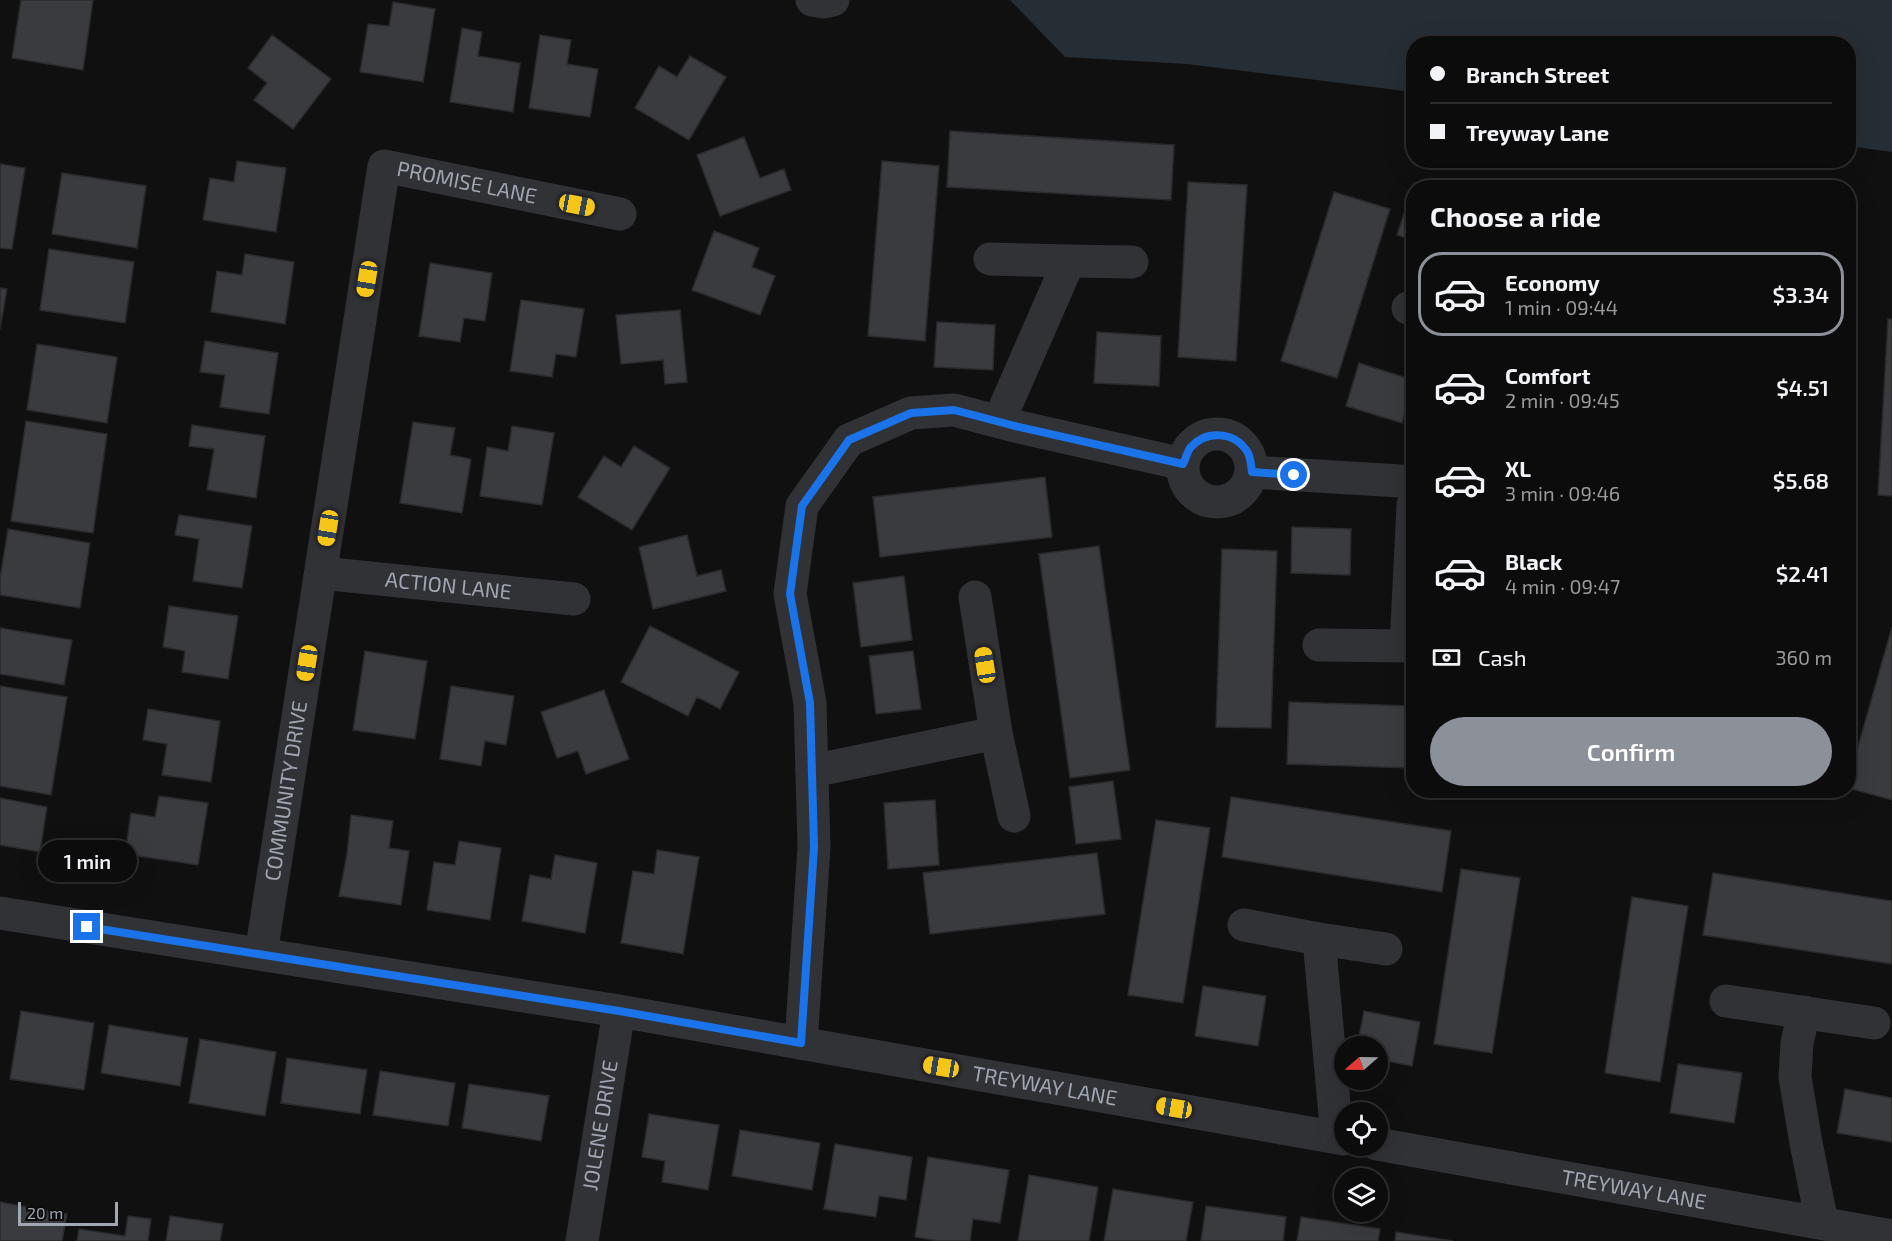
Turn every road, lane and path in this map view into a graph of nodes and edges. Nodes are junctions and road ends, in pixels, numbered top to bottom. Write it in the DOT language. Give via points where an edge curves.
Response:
graph roads {
  1 [pos="812,0"];
  2 [pos="833,0"];
  3 [pos="384,166"];
  4 [pos="620,214"];
  5 [pos="990,259"];
  6 [pos="1069,261"];
  7 [pos="1132,262"];
  8 [pos="999,421"];
  9 [pos="1183,464"];
  10 [pos="1252,472"];
  11 [pos="1406,482"];
  12 [pos="321,573"];
  13 [pos="975,597"];
  14 [pos="574,599"];
  15 [pos="1319,645"];
  16 [pos="1406,646"];
  17 [pos="996,733"];
  18 [pos="812,771"];
  19 [pos="1014,816"];
  20 [pos="0,913"];
  21 [pos="1244,925"];
  22 [pos="1319,939"];
  23 [pos="1386,949"];
  24 [pos="261,954"];
  25 [pos="1726,1001"];
  26 [pos="619,1011"];
  27 [pos="1804,1012"];
  28 [pos="1874,1023"];
  29 [pos="801,1043"];
  30 [pos="1336,1102"];
  31 [pos="1334,1137"];
  32 [pos="1388,1146"];
  33 [pos="1822,1223"];
  34 [pos="1892,1236"];
  35 [pos="582,1241"];
  1 -- 2 [label="street"];
  3 -- 4 [label="street, PROMISE LANE"];
  3 -- 12 [label="street, COMMUNITY DRIVE"];
  5 -- 6 [label="street"];
  6 -- 7 [label="street"];
  6 -- 8 [label="street"];
  8 -- 9 [label="street"];
  8 -- 18 [label="street" via="954,410 911,413 849,440 802,506 790,594 810,703"];
  9 -- 10 [label="street" via="1190,448 1204,436 1221,434 1238,441 1249,455"];
  9 -- 10 [label="street" via="1186,482 1197,496 1213,503 1231,500 1245,489"];
  10 -- 11 [label="street"];
  12 -- 14 [label="street, ACTION LANE"];
  12 -- 24 [label="street, COMMUNITY DRIVE"];
  13 -- 17 [label="street"];
  15 -- 16 [label="street"];
  17 -- 18 [label="street"];
  17 -- 19 [label="street"];
  18 -- 29 [label="street" via="814,847"];
  20 -- 24 [label="street, TREYWAY LANE"];
  21 -- 22 [label="street"];
  22 -- 23 [label="street"];
  22 -- 30 [label="street"];
  24 -- 26 [label="street, TREYWAY LANE"];
  25 -- 27 [label="street"];
  26 -- 29 [label="street, TREYWAY LANE"];
  26 -- 35 [label="street, JOLENE DRIVE"];
  27 -- 28 [label="street"];
  27 -- 33 [label="street" via="1795,1077"];
  29 -- 31 [label="street, TREYWAY LANE"];
  32 -- 33 [label="street, TREYWAY LANE"];
  33 -- 34 [label="street, TREYWAY LANE"];
}
